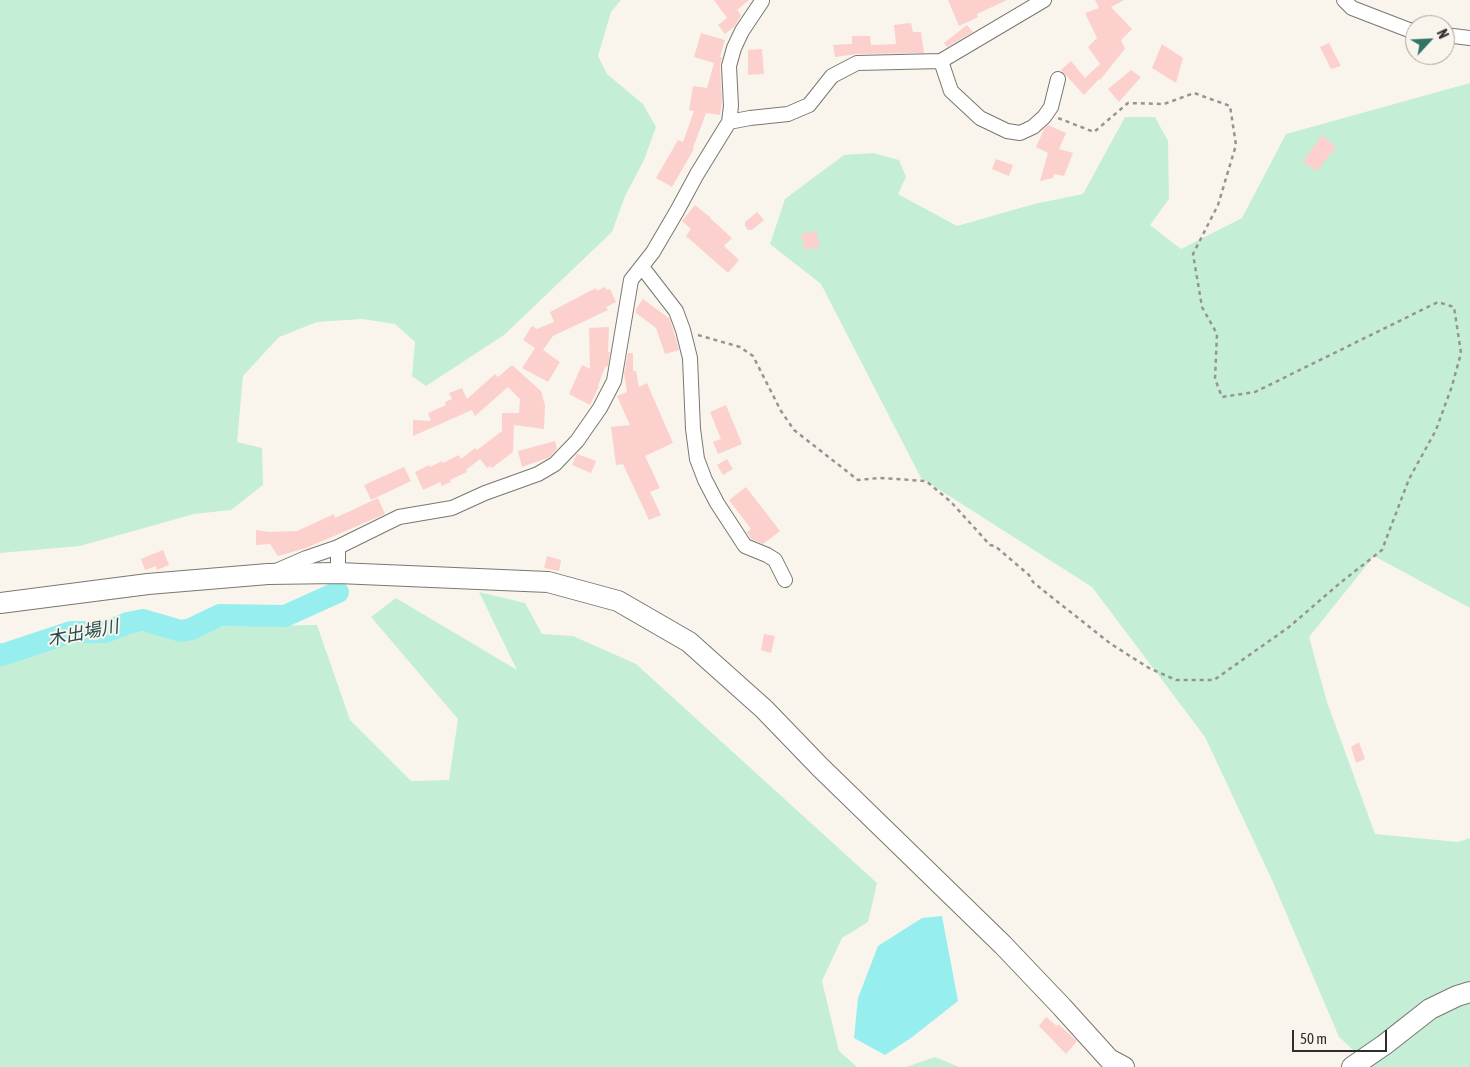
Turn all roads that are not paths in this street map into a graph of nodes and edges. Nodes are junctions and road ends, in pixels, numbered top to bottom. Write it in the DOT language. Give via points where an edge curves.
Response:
graph roads {
  1 [pos="1044,0"];
  2 [pos="1344,0"];
  3 [pos="762,1"];
  4 [pos="1405,28"];
  5 [pos="1455,36"];
  6 [pos="1470,38"];
  7 [pos="941,61"];
  8 [pos="1058,79"];
  9 [pos="729,122"];
  10 [pos="642,267"];
  11 [pos="338,547"];
  12 [pos="338,573"];
  13 [pos="268,574"];
  14 [pos="785,580"];
  15 [pos="0,604"];
  16 [pos="1470,992"];
  17 [pos="1124,1067"];
  18 [pos="1352,1067"];
  1 -- 7 [label="street"];
  2 -- 4 [label="street" via="1352,8"];
  3 -- 9 [label="street" via="742,31 729,66"];
  5 -- 6 [label="street"];
  7 -- 8 [label="street" via="951,91 980,118 1020,133 1033,127 1047,113"];
  7 -- 9 [label="street" via="857,63 832,76 809,105 788,114"];
  9 -- 10 [label="street"];
  10 -- 11 [label="street" via="631,280 614,381 577,441 555,464 538,474 452,508 399,517"];
  10 -- 14 [label="street" via="676,311 683,330 690,358 697,459 705,480 745,546 775,560"];
  11 -- 12 [label="street"];
  11 -- 13 [label="street"];
  12 -- 13 [label="street"];
  12 -- 17 [label="street" via="548,582 618,600 689,642 764,710 1002,945 1109,1059"];
  13 -- 15 [label="street" via="148,584"];
  16 -- 18 [label="street" via="1430,1009"];
}
